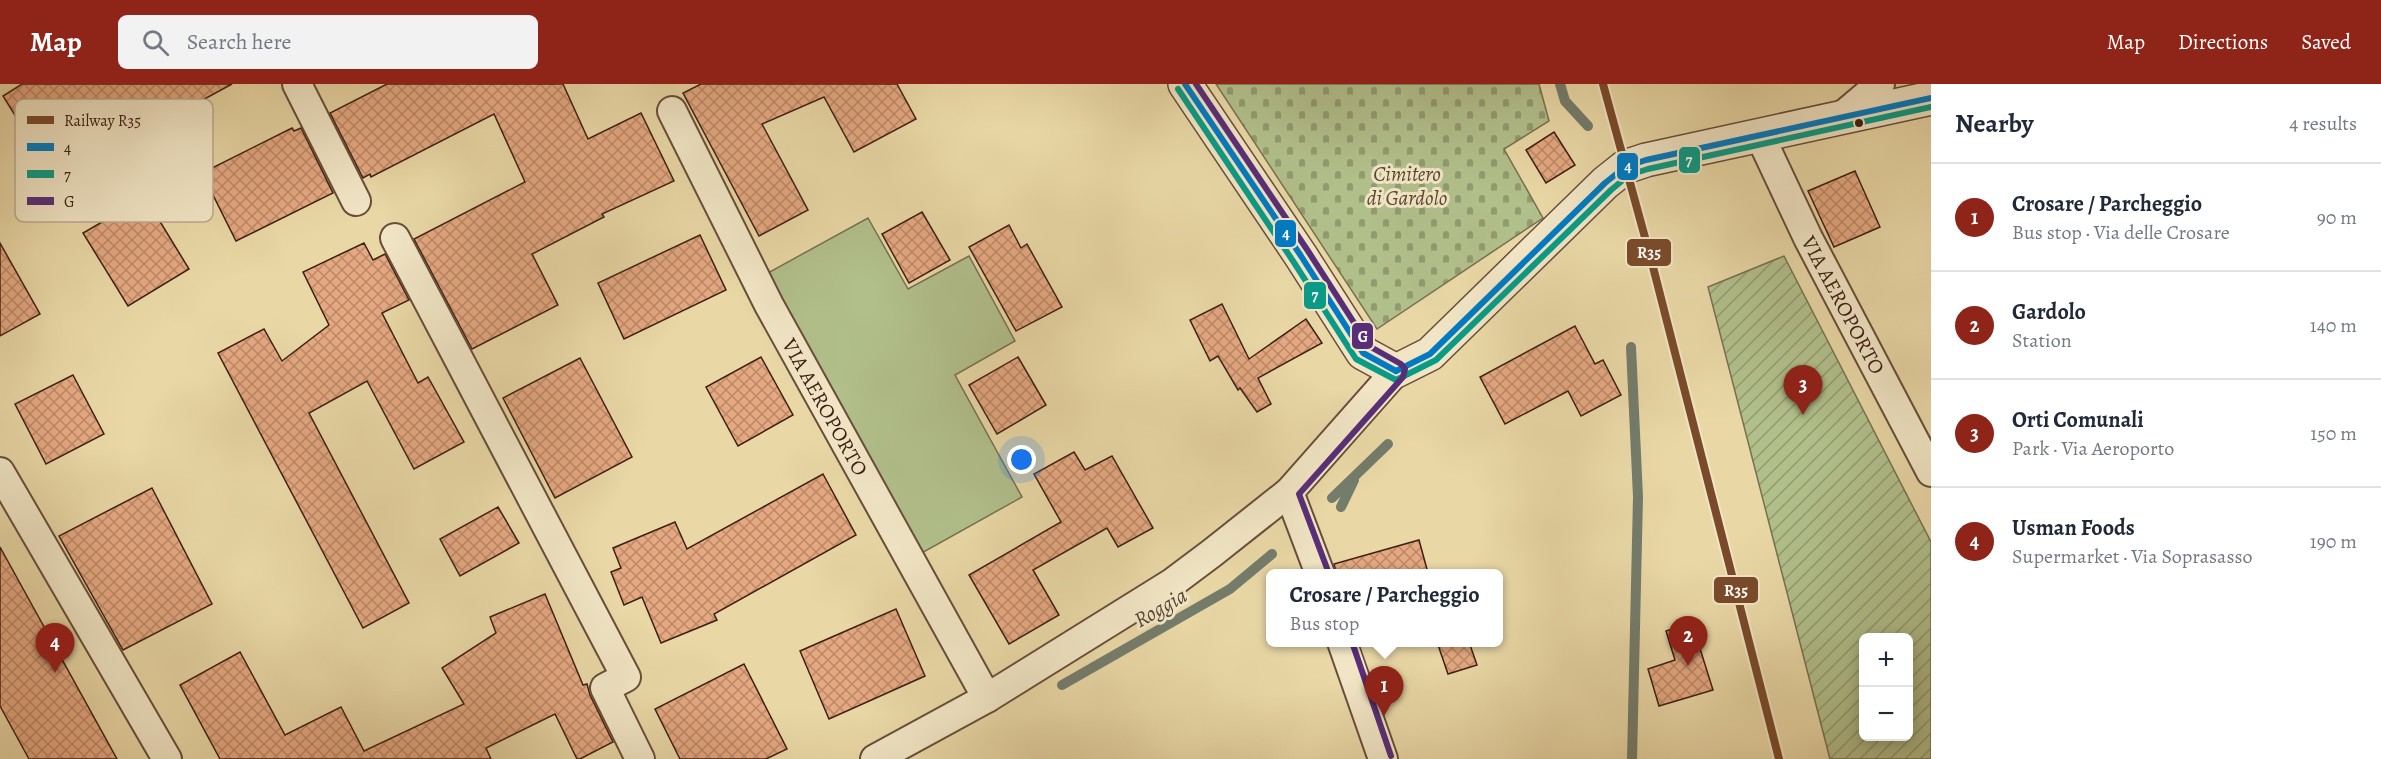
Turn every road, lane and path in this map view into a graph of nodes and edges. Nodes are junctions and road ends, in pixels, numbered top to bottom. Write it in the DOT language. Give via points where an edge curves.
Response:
graph roads {
  1 [pos="297,84"];
  2 [pos="1185,84"];
  3 [pos="1880,84"];
  4 [pos="1931,98"];
  5 [pos="672,111"];
  6 [pos="1841,117"];
  7 [pos="1760,136"];
  8 [pos="356,201"];
  9 [pos="395,238"];
  10 [pos="1396,371"];
  11 [pos="0,472"];
  12 [pos="1931,472"];
  13 [pos="1289,492"];
  14 [pos="1318,569"];
  15 [pos="1344,647"];
  16 [pos="987,698"];
  17 [pos="167,759"];
  18 [pos="640,759"];
  19 [pos="875,759"];
  20 [pos="1383,759"];
  1 -- 8 [label="street"];
  2 -- 10 [label="street" via="1363,353"];
  3 -- 6 [label="street"];
  4 -- 6 [label="street"];
  5 -- 16 [label="street, VIA AEROPORTO" via="769,305"];
  6 -- 7 [label="street"];
  7 -- 10 [label="street" via="1625,167 1430,354"];
  7 -- 12 [label="street, VIA AEROPORTO" via="1808,238"];
  9 -- 18 [label="street" via="626,677 605,688"];
  10 -- 13 [label="street"];
  11 -- 17 [label="street"];
  13 -- 14 [label="street"];
  13 -- 16 [label="street" via="1172,583"];
  15 -- 20 [label="street"];
  16 -- 19 [label="street"];
}
